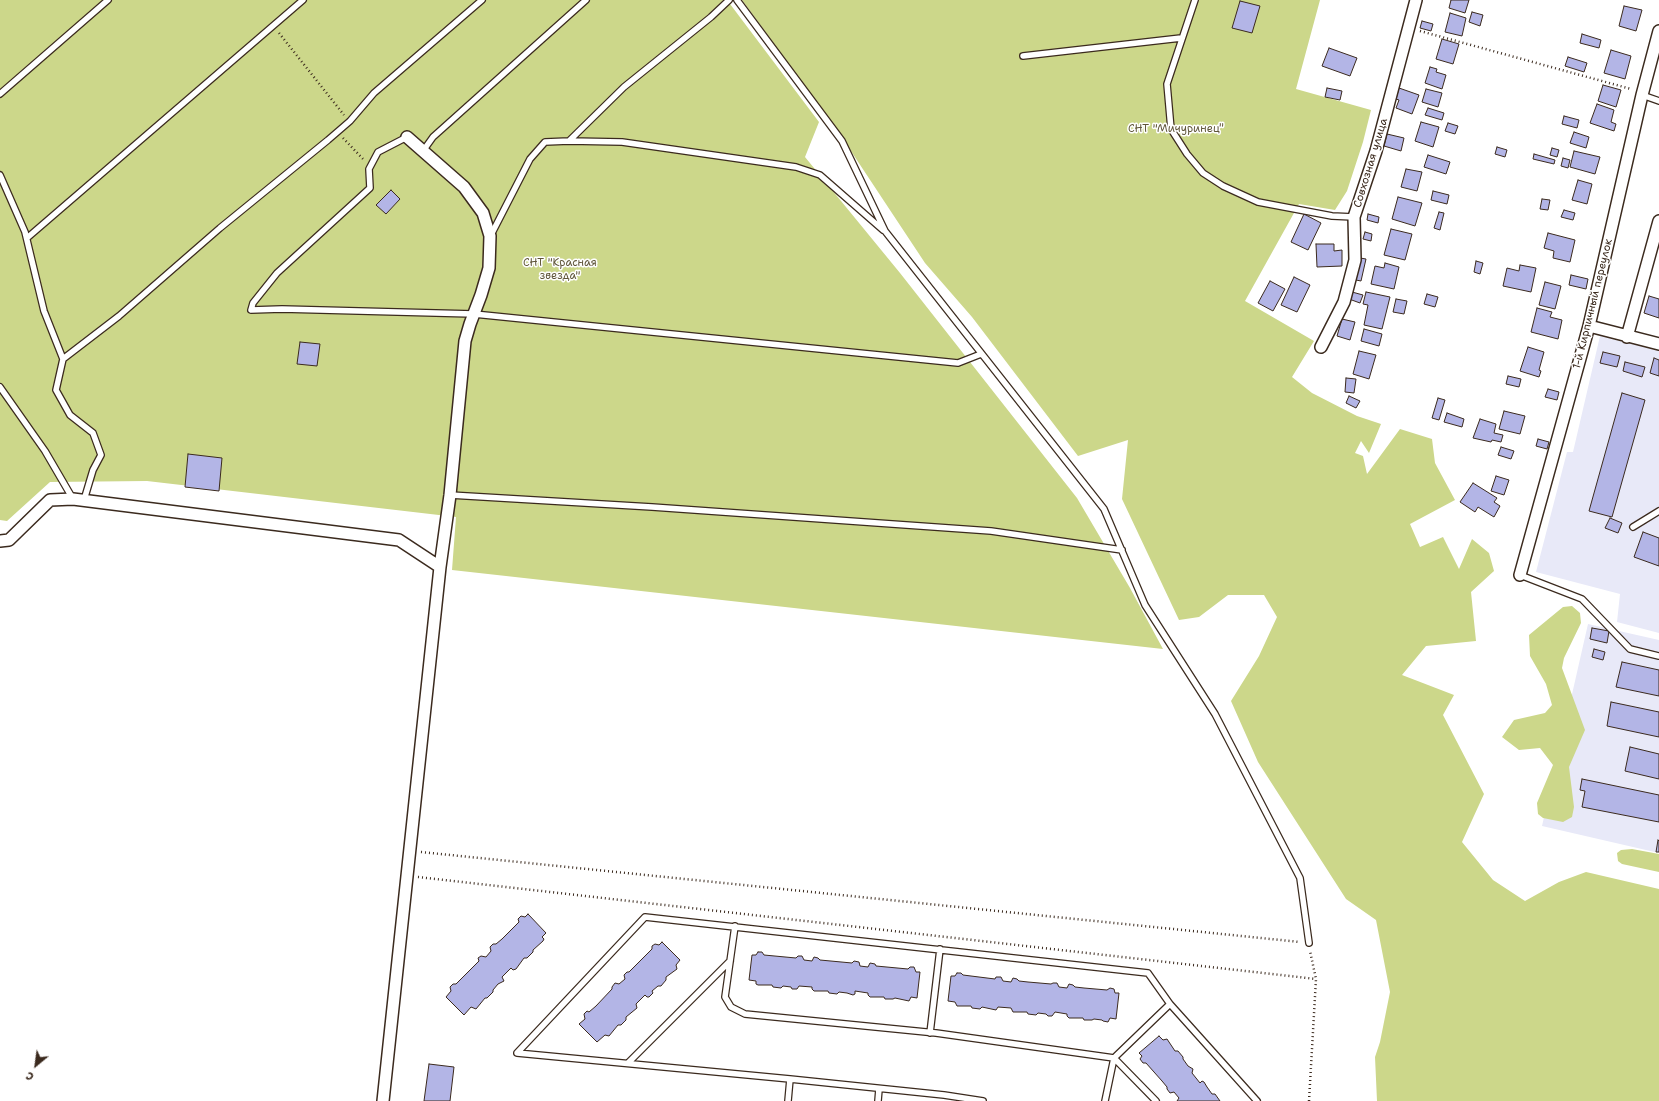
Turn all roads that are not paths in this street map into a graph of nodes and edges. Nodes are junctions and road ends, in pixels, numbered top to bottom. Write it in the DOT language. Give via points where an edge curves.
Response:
graph roads {
  1 [pos="108,0"];
  2 [pos="303,0"];
  3 [pos="482,0"];
  4 [pos="586,0"];
  5 [pos="729,0"];
  6 [pos="737,0"];
  7 [pos="1195,0"];
  8 [pos="1416,0"];
  9 [pos="1659,31"];
  10 [pos="1181,38"];
  11 [pos="1024,56"];
  12 [pos="0,94"];
  13 [pos="1642,95"];
  14 [pos="1659,101"];
  15 [pos="407,137"];
  16 [pos="568,141"];
  17 [pos="423,151"];
  18 [pos="0,174"];
  19 [pos="1354,217"];
  20 [pos="1659,221"];
  21 [pos="885,232"];
  22 [pos="490,236"];
  23 [pos="27,238"];
  24 [pos="474,314"];
  25 [pos="1589,326"];
  26 [pos="1627,337"];
  27 [pos="1659,344"];
  28 [pos="1321,347"];
  29 [pos="981,354"];
  30 [pos="63,359"];
  31 [pos="0,388"];
  32 [pos="450,495"];
  33 [pos="79,499"];
  34 [pos="1659,511"];
  35 [pos="1633,528"];
  36 [pos="0,541"];
  37 [pos="1122,550"];
  38 [pos="440,567"];
  39 [pos="1520,575"];
  40 [pos="1659,656"];
  41 [pos="736,926"];
  42 [pos="1309,943"];
  43 [pos="940,949"];
  44 [pos="730,961"];
  45 [pos="1170,1004"];
  46 [pos="930,1033"];
  47 [pos="1114,1058"];
  48 [pos="628,1063"];
  49 [pos="790,1079"];
  50 [pos="879,1089"];
  51 [pos="944,1098"];
  52 [pos="383,1101"];
  53 [pos="788,1101"];
  54 [pos="878,1101"];
  55 [pos="983,1101"];
  56 [pos="1104,1101"];
  57 [pos="1156,1101"];
  58 [pos="1257,1101"];
  1 -- 12 [label="lane"];
  2 -- 23 [label="lane"];
  3 -- 30 [label="lane" via="374,93 350,121 220,228 119,316"];
  4 -- 17 [label="lane" via="433,137"];
  5 -- 16 [label="lane" via="624,87"];
  6 -- 21 [label="lane" via="842,141"];
  7 -- 10 [label="lane"];
  8 -- 19 [label="street, Совхозная улица" via="1376,151"];
  9 -- 13 [label="street, 1-й Кирпичный переулок"];
  10 -- 11 [label="lane"];
  10 -- 19 [label="lane" via="1167,84 1171,129 1203,173 1223,186 1258,202 1332,216"];
  13 -- 14 [label="lane"];
  13 -- 25 [label="street, 1-й Кирпичный переулок"];
  15 -- 17 [label="street"];
  15 -- 24 [label="lane" via="378,152 369,169 370,188 277,273 253,303 251,310"];
  16 -- 21 [label="lane" via="622,142 796,167 820,175"];
  16 -- 22 [label="lane" via="545,142 530,159"];
  17 -- 22 [label="street" via="464,187 483,213"];
  18 -- 23 [label="lane"];
  19 -- 28 [label="street, Совхозная улица" via="1355,260 1344,302"];
  20 -- 26 [label="street"];
  21 -- 29 [label="lane"];
  22 -- 24 [label="street" via="489,268"];
  23 -- 30 [label="lane" via="44,311"];
  24 -- 29 [label="lane" via="958,363"];
  24 -- 32 [label="street" via="465,341"];
  25 -- 26 [label="street"];
  25 -- 39 [label="street, 1-й Кирпичный переулок"];
  26 -- 27 [label="street"];
  29 -- 37 [label="lane" via="1104,510"];
  30 -- 33 [label="lane" via="56,390 70,415 93,433 101,455"];
  31 -- 33 [label="lane"];
  32 -- 37 [label="lane" via="652,506 991,531"];
  32 -- 38 [label="street"];
  33 -- 36 [label="street" via="50,500 9,540"];
  33 -- 38 [label="street" via="399,540"];
  34 -- 35 [label="lane"];
  37 -- 42 [label="lane" via="1146,605 1216,714 1300,878"];
  38 -- 52 [label="street"];
  39 -- 40 [label="lane" via="1582,599 1630,648"];
  41 -- 43 [label="lane"];
  41 -- 44 [label="lane"];
  41 -- 48 [label="lane" via="645,917 517,1052"];
  43 -- 45 [label="lane" via="1148,973"];
  43 -- 46 [label="lane"];
  44 -- 46 [label="lane" via="725,997 731,1007 745,1014"];
  44 -- 48 [label="lane"];
  45 -- 47 [label="lane"];
  45 -- 58 [label="lane"];
  46 -- 47 [label="lane"];
  47 -- 56 [label="lane"];
  47 -- 57 [label="lane"];
  48 -- 49 [label="lane"];
  49 -- 50 [label="lane"];
  49 -- 53 [label="lane"];
  50 -- 51 [label="lane"];
  50 -- 54 [label="lane"];
  51 -- 55 [label="lane"];
}
